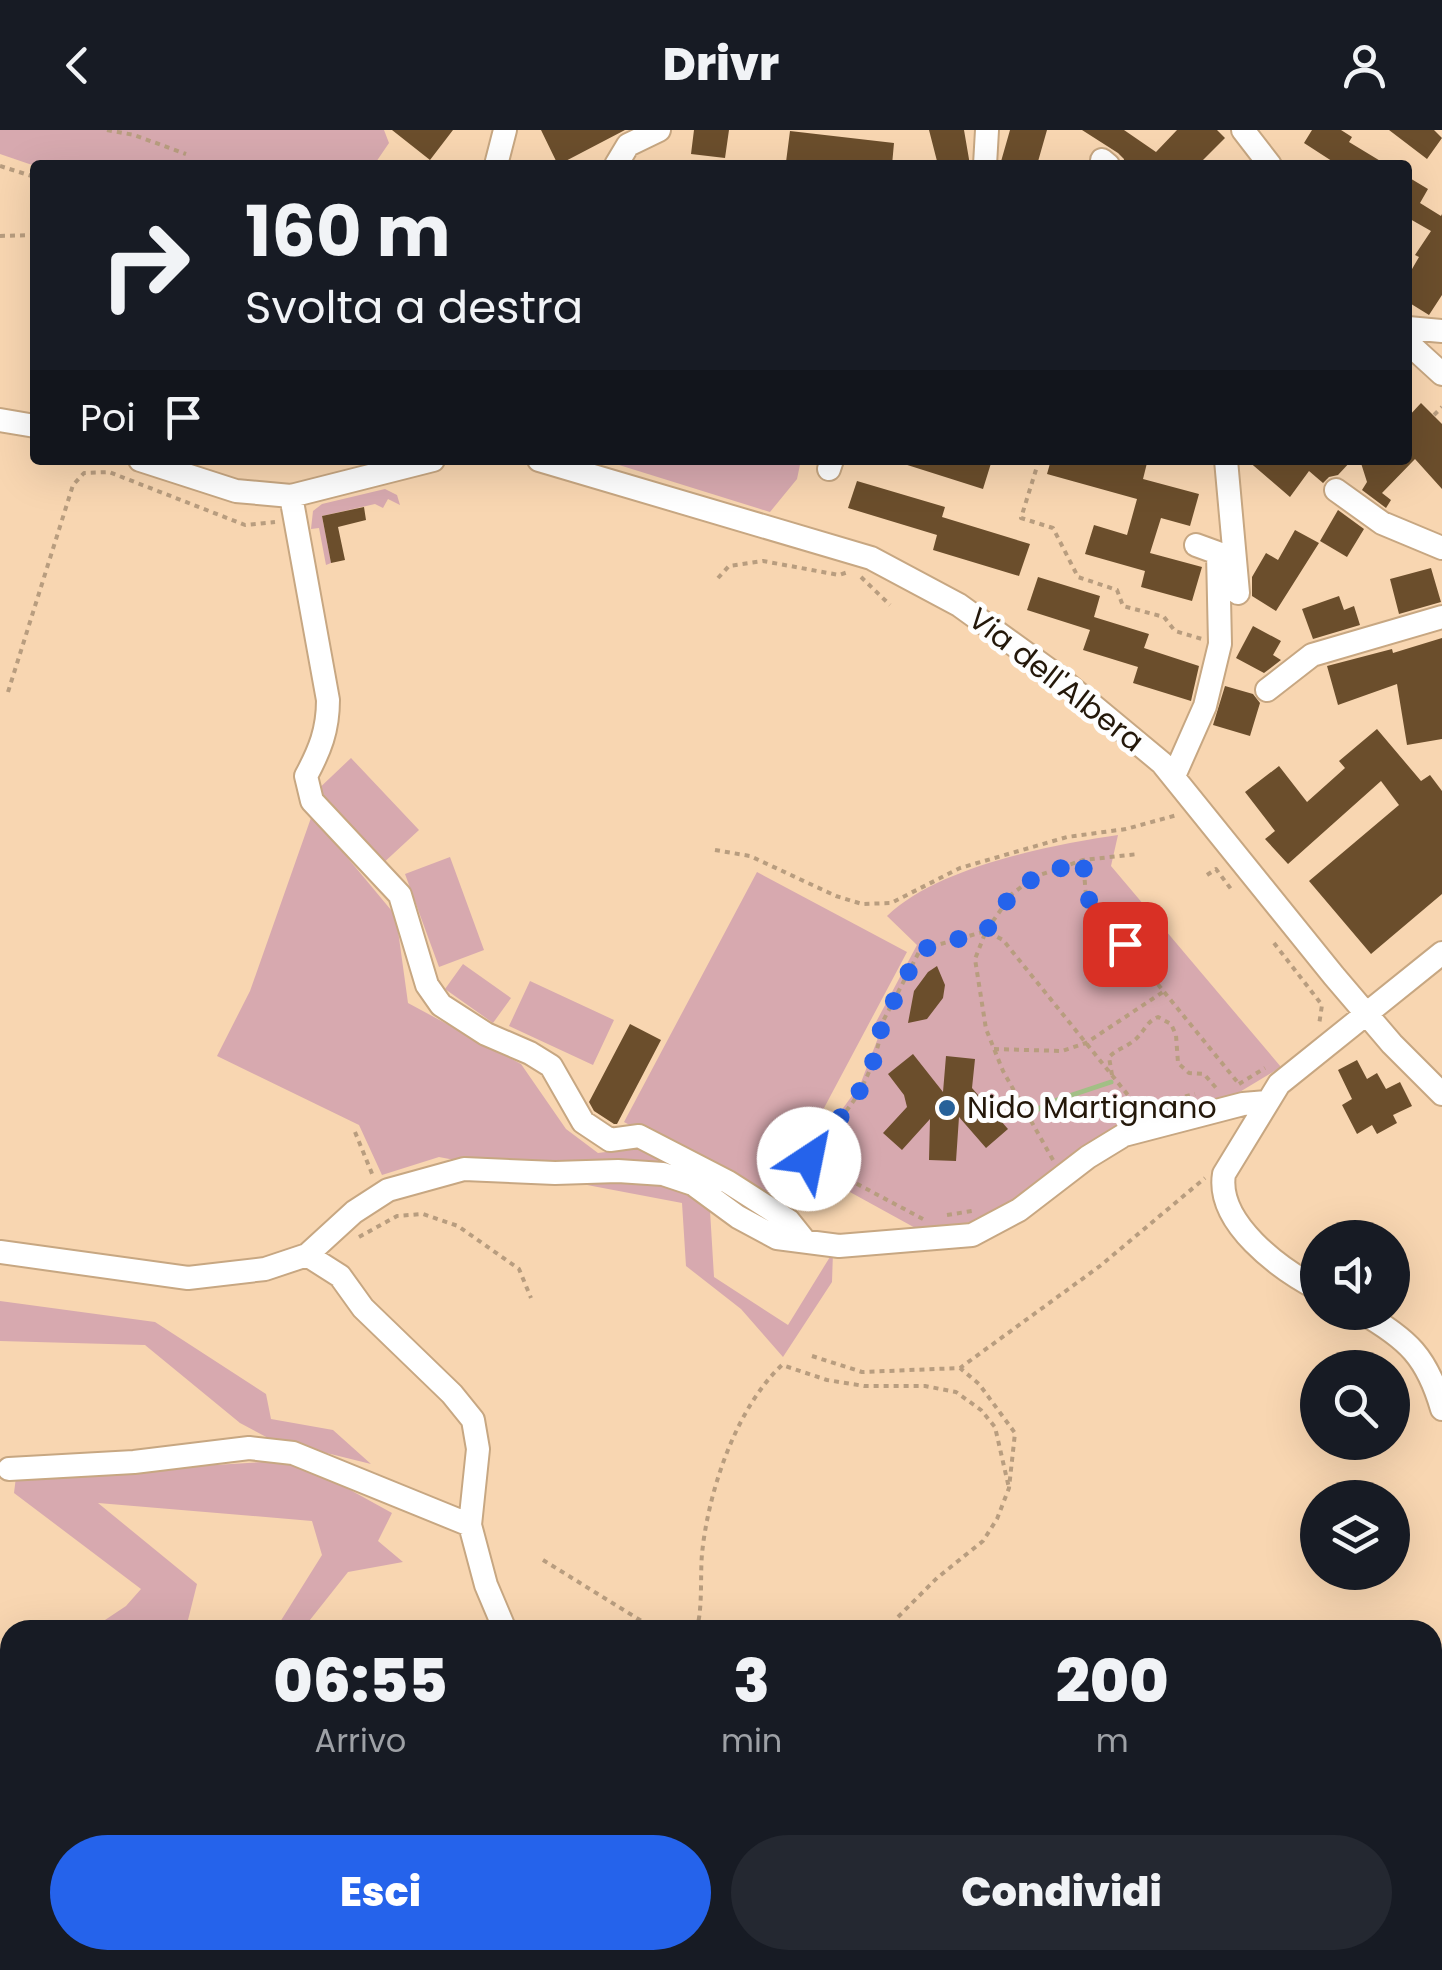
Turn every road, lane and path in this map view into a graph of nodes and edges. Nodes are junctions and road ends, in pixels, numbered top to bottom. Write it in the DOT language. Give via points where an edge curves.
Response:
graph roads {
  1 [pos="107,130"];
  2 [pos="504,130"];
  3 [pos="659,130"];
  4 [pos="987,130"];
  5 [pos="1244,130"];
  6 [pos="186,154"];
  7 [pos="497,160"];
  8 [pos="619,160"];
  9 [pos="985,160"];
  10 [pos="1266,160"];
  11 [pos="0,166"];
  12 [pos="30,175"];
  13 [pos="30,235"];
  14 [pos="0,236"];
  15 [pos="1442,331"];
  16 [pos="1412,333"];
  17 [pos="1412,334"];
  18 [pos="1412,337"];
  19 [pos="1442,340"];
  20 [pos="1442,374"];
  21 [pos="1442,406"];
  22 [pos="1434,415"];
  23 [pos="0,420"];
  24 [pos="30,425"];
  25 [pos="155,465"];
  26 [pos="418,465"];
  27 [pos="556,465"];
  28 [pos="1037,465"];
  29 [pos="1226,465"];
  30 [pos="1336,490"];
  31 [pos="292,505"];
  32 [pos="1196,546"];
  33 [pos="1442,548"];
  34 [pos="862,568"];
  35 [pos="853,571"];
  36 [pos="718,578"];
  37 [pos="1238,594"];
  38 [pos="890,605"];
  39 [pos="1442,618"];
  40 [pos="1220,644"];
  41 [pos="1267,690"];
  42 [pos="8,692"];
  43 [pos="1174,776"];
  44 [pos="1200,807"];
  45 [pos="715,850"];
  46 [pos="1138,854"];
  47 [pos="1083,860"];
  48 [pos="1206,875"];
  49 [pos="1231,890"];
  50 [pos="986,931"];
  51 [pos="1274,944"];
  52 [pos="1442,954"];
  53 [pos="1320,989"];
  54 [pos="1164,992"];
  55 [pos="1314,994"];
  56 [pos="1308,1000"];
  57 [pos="1365,1012"];
  58 [pos="1320,1025"];
  59 [pos="1086,1043"];
  60 [pos="994,1048"];
  61 [pos="1294,1070"];
  62 [pos="1112,1075"];
  63 [pos="1239,1084"];
  64 [pos="1217,1089"];
  65 [pos="1442,1094"];
  66 [pos="1267,1102"];
  67 [pos="1140,1111"];
  68 [pos="1127,1118"];
  69 [pos="355,1132"];
  70 [pos="1054,1160"];
  71 [pos="814,1162"];
  72 [pos="1206,1178"];
  73 [pos="808,1192"];
  74 [pos="382,1194"];
  75 [pos="982,1210"];
  76 [pos="358,1238"];
  77 [pos="805,1241"];
  78 [pos="0,1252"];
  79 [pos="307,1255"];
  80 [pos="1300,1277"];
  81 [pos="531,1298"];
  82 [pos="1392,1330"];
  83 [pos="812,1356"];
  84 [pos="960,1368"];
  85 [pos="1442,1409"];
  86 [pos="10,1469"];
  87 [pos="1009,1488"];
  88 [pos="470,1525"];
  89 [pos="543,1560"];
  90 [pos="898,1617"];
  91 [pos="501,1620"];
  92 [pos="640,1620"];
  93 [pos="697,1620"];
  1 -- 6 [label="path"];
  2 -- 7 [label="street"];
  3 -- 8 [label="street" via="628,145"];
  4 -- 9 [label="street"];
  5 -- 10 [label="street"];
  11 -- 12 [label="path"];
  13 -- 14 [label="path"];
  15 -- 16 [label="street"];
  17 -- 19 [label="street"];
  18 -- 20 [label="street"];
  21 -- 22 [label="path"];
  23 -- 24 [label="street"];
  25 -- 31 [label="street"];
  26 -- 31 [label="street"];
  27 -- 43 [label="street, Via dell'Albera" via="872,558 1040,663"];
  28 -- 40 [label="path" via="1021,518 1053,528 1078,578 1117,590 1123,606 1164,618 1175,631"];
  29 -- 37 [label="street"];
  30 -- 33 [label="street" via="1382,522"];
  31 -- 42 [label="path" via="268,524 245,526 109,472 84,473 73,484"];
  31 -- 77 [label="street" via="328,700 323,744 306,776 312,801 400,896 440,1006 551,1066 583,1122 610,1140 638,1136 683,1158 790,1221"];
  32 -- 40 [label="street" via="1218,554"];
  34 -- 35 [label="path"];
  35 -- 36 [label="path" via="763,560 729,566"];
  35 -- 38 [label="path"];
  39 -- 41 [label="street" via="1312,655"];
  40 -- 43 [label="street" via="1205,706"];
  43 -- 44 [label="street, Via dell'Albera"];
  44 -- 45 [label="path" via="976,864 890,903 862,904 750,856"];
  44 -- 57 [label="street, Via dell'Albera"];
  46 -- 47 [label="path"];
  47 -- 50 [label="path" via="1012,894"];
  47 -- 54 [label="path" via="1086,896"];
  48 -- 49 [label="path" via="1216,870"];
  50 -- 59 [label="path" via="1003,940"];
  50 -- 60 [label="path" via="975,959"];
  50 -- 71 [label="path" via="920,950 881,1026 862,1086 822,1129 810,1152"];
  51 -- 55 [label="path"];
  52 -- 57 [label="street"];
  53 -- 55 [label="path"];
  54 -- 59 [label="path"];
  54 -- 63 [label="path"];
  55 -- 56 [label="path"];
  55 -- 58 [label="path" via="1322,1005"];
  57 -- 61 [label="street"];
  57 -- 65 [label="street, Via dell'Albera"];
  59 -- 60 [label="path" via="1062,1051"];
  59 -- 62 [label="path"];
  60 -- 70 [label="path"];
  61 -- 63 [label="path" via="1285,1060 1274,1062"];
  61 -- 66 [label="street"];
  62 -- 64 [label="path" via="1109,1057 1158,1016 1172,1024 1178,1063 1204,1074"];
  62 -- 67 [label="path"];
  63 -- 64 [label="path"];
  64 -- 67 [label="path"];
  66 -- 77 [label="street" via="1124,1135 972,1235 839,1246"];
  66 -- 80 [label="street" via="1222,1187 1253,1240"];
  67 -- 68 [label="path"];
  69 -- 74 [label="path"];
  71 -- 73 [label="path" via="809,1159 790,1192"];
  71 -- 75 [label="path" via="922,1219"];
  72 -- 84 [label="path"];
  74 -- 77 [label="street" via="464,1169 663,1174 693,1184 778,1238"];
  74 -- 79 [label="street"];
  76 -- 81 [label="path" via="397,1216 423,1214 458,1226 519,1269"];
  78 -- 79 [label="street" via="188,1278 265,1269"];
  79 -- 88 [label="street" via="340,1276 473,1420 478,1449"];
  82 -- 85 [label="street" via="1422,1358"];
  83 -- 84 [label="path" via="862,1372"];
  84 -- 87 [label="path" via="1015,1433"];
  86 -- 88 [label="street" via="249,1448 293,1453"];
  87 -- 90 [label="path" via="983,1541"];
  87 -- 93 [label="path" via="995,1427 956,1392 864,1386 782,1365 764,1382 710,1500"];
  88 -- 91 [label="street"];
  89 -- 92 [label="path"];
}
